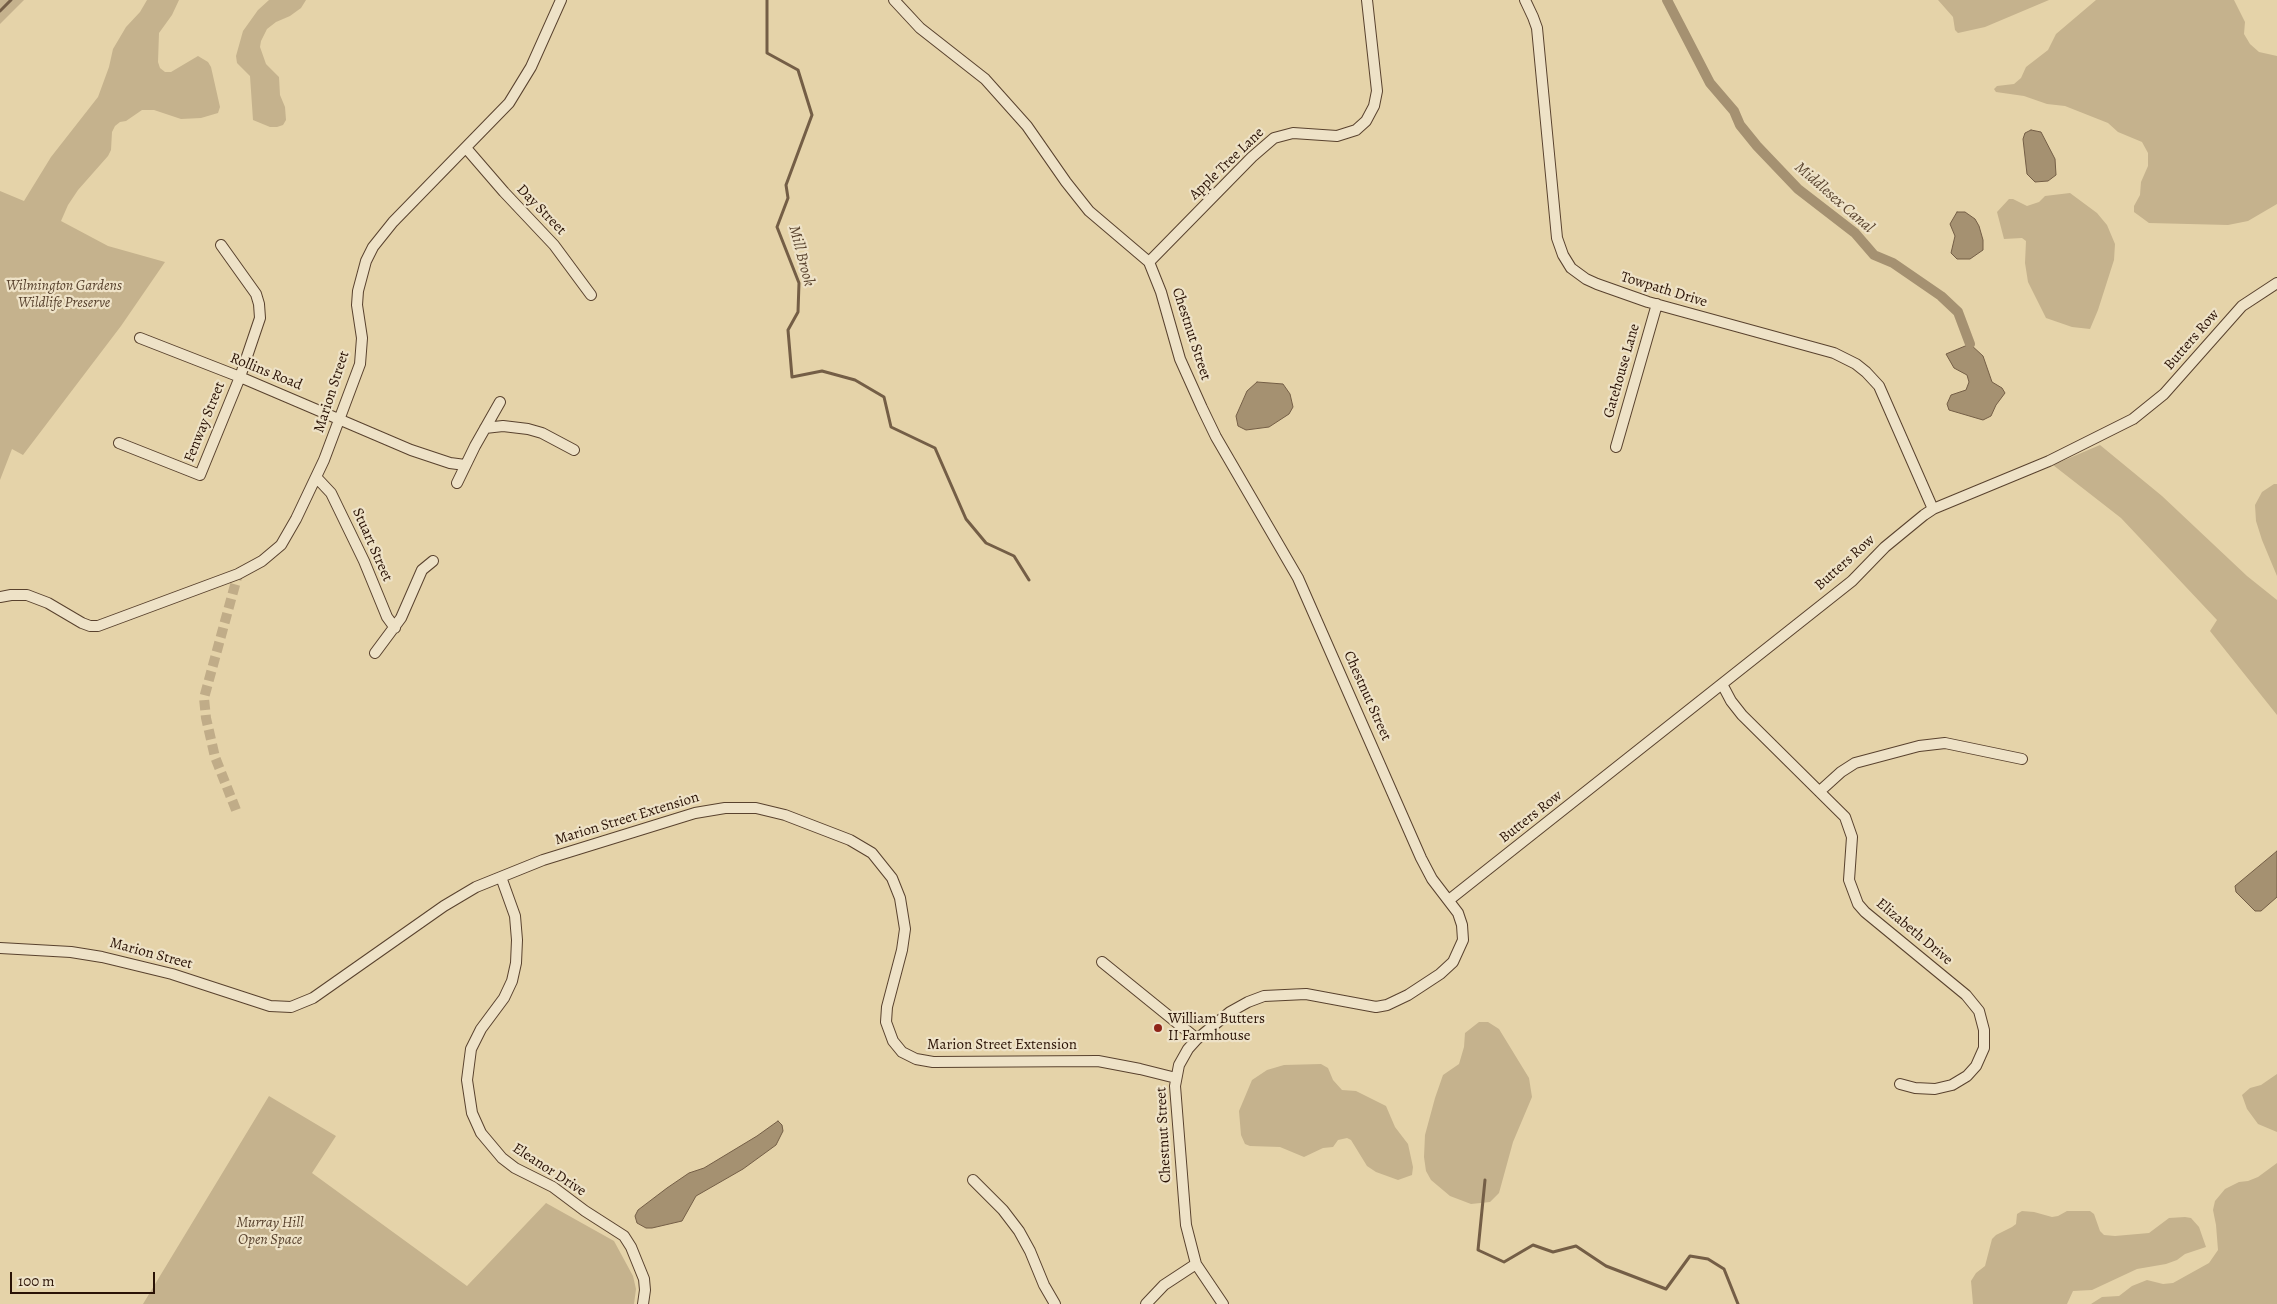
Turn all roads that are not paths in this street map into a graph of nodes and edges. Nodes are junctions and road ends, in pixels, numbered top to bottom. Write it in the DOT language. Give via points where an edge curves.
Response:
graph roads {
  1 [pos="561,0"];
  2 [pos="894,0"];
  3 [pos="1367,0"];
  4 [pos="1525,0"];
  5 [pos="466,148"];
  6 [pos="221,245"];
  7 [pos="1149,262"];
  8 [pos="2277,283"];
  9 [pos="591,296"];
  10 [pos="1657,304"];
  11 [pos="140,338"];
  12 [pos="240,377"];
  13 [pos="500,402"];
  14 [pos="340,419"];
  15 [pos="485,428"];
  16 [pos="119,443"];
  17 [pos="1616,447"];
  18 [pos="574,450"];
  19 [pos="466,465"];
  20 [pos="316,477"];
  21 [pos="457,484"];
  22 [pos="1933,509"];
  23 [pos="433,561"];
  24 [pos="0,598"];
  25 [pos="395,628"];
  26 [pos="375,653"];
  27 [pos="1722,684"];
  28 [pos="2022,759"];
  29 [pos="1820,791"];
  30 [pos="501,877"];
  31 [pos="1449,900"];
  32 [pos="0,948"];
  33 [pos="1102,962"];
  34 [pos="291,1007"];
  35 [pos="1196,1039"];
  36 [pos="1176,1078"];
  37 [pos="1900,1084"];
  38 [pos="973,1180"];
  39 [pos="1196,1264"];
  40 [pos="643,1304"];
  41 [pos="1055,1304"];
  42 [pos="1146,1304"];
  43 [pos="1224,1304"];
  1 -- 5 [label="street, Marion Street" via="531,67 509,103"];
  2 -- 7 [label="street, Chestnut Street" via="920,28 985,79 1027,126 1089,211"];
  3 -- 7 [label="street, Apple Tree Lane" via="1376,91 1374,106 1366,121 1356,130 1337,136 1293,133 1269,141"];
  4 -- 10 [label="street, Towpath Drive" via="1537,28 1555,227 1563,255 1586,280"];
  5 -- 9 [label="street, Day Street" via="554,245"];
  5 -- 14 [label="street, Marion Street" via="392,222 366,261 358,291 360,364"];
  6 -- 12 [label="street, Fenway Street" via="253,289 259,304 259,324"];
  7 -- 31 [label="street, Chestnut Street" via="1180,359 1202,408 1294,570 1421,858"];
  8 -- 22 [label="street, Butters Row" via="2242,306 2175,383 2133,419 2049,460"];
  10 -- 17 [label="street, Gatehouse Lane"];
  10 -- 22 [label="street, Towpath Drive" via="1834,353 1862,368 1879,386"];
  11 -- 12 [label="street, Rollins Road"];
  12 -- 14 [label="street, Rollins Road"];
  12 -- 16 [label="street, Fenway Street" via="200,475"];
  13 -- 15 [label="street"];
  14 -- 19 [label="street, Rollins Road" via="412,450"];
  14 -- 20 [label="street, Marion Street"];
  15 -- 18 [label="street" via="528,429"];
  15 -- 19 [label="street"];
  19 -- 21 [label="street"];
  20 -- 24 [label="street, Marion Street" via="281,545 238,574 94,626 27,595"];
  20 -- 25 [label="street, Stuart Street" via="331,493"];
  22 -- 27 [label="street, Butters Row" via="1899,534 1852,581"];
  23 -- 25 [label="street" via="422,570"];
  25 -- 26 [label="street"];
  27 -- 29 [label="street, Elizabeth Drive" via="1742,716"];
  27 -- 31 [label="street, Butters Row"];
  28 -- 29 [label="street" via="1952,744 1930,744 1855,763"];
  29 -- 37 [label="street, Elizabeth Drive" via="1842,812 1851,829 1848,875 1858,904 1966,995 1975,1004 1983,1023 1983,1053 1967,1076 1952,1085 1935,1089"];
  30 -- 34 [label="street, Marion Street Extension" via="460,896 329,988"];
  30 -- 36 [label="street, Marion Street Extension" via="554,856 710,809 756,808 785,815 862,846 880,861 892,878 900,898 905,929 886,1007 886,1022 892,1041 902,1052 933,1062 1098,1061"];
  30 -- 40 [label="street, Eleanor Drive" via="515,916 516,963 504,998 484,1024 471,1049 466,1080 472,1113 484,1137 502,1158 553,1187 624,1236 644,1279"];
  31 -- 35 [label="street, Chestnut Street" via="1462,926 1463,940 1459,952 1446,969 1408,995 1376,1007 1312,994 1264,996 1230,1012"];
  32 -- 34 [label="street, Marion Street" via="102,957 172,974 270,1006"];
  33 -- 35 [label="street"];
  35 -- 36 [label="street, Chestnut Street" via="1181,1062"];
  36 -- 39 [label="street, Chestnut Street" via="1182,1198"];
  38 -- 41 [label="street" via="1019,1231"];
  39 -- 42 [label="street" via="1164,1285"];
  39 -- 43 [label="street, Chestnut Street"];
}
